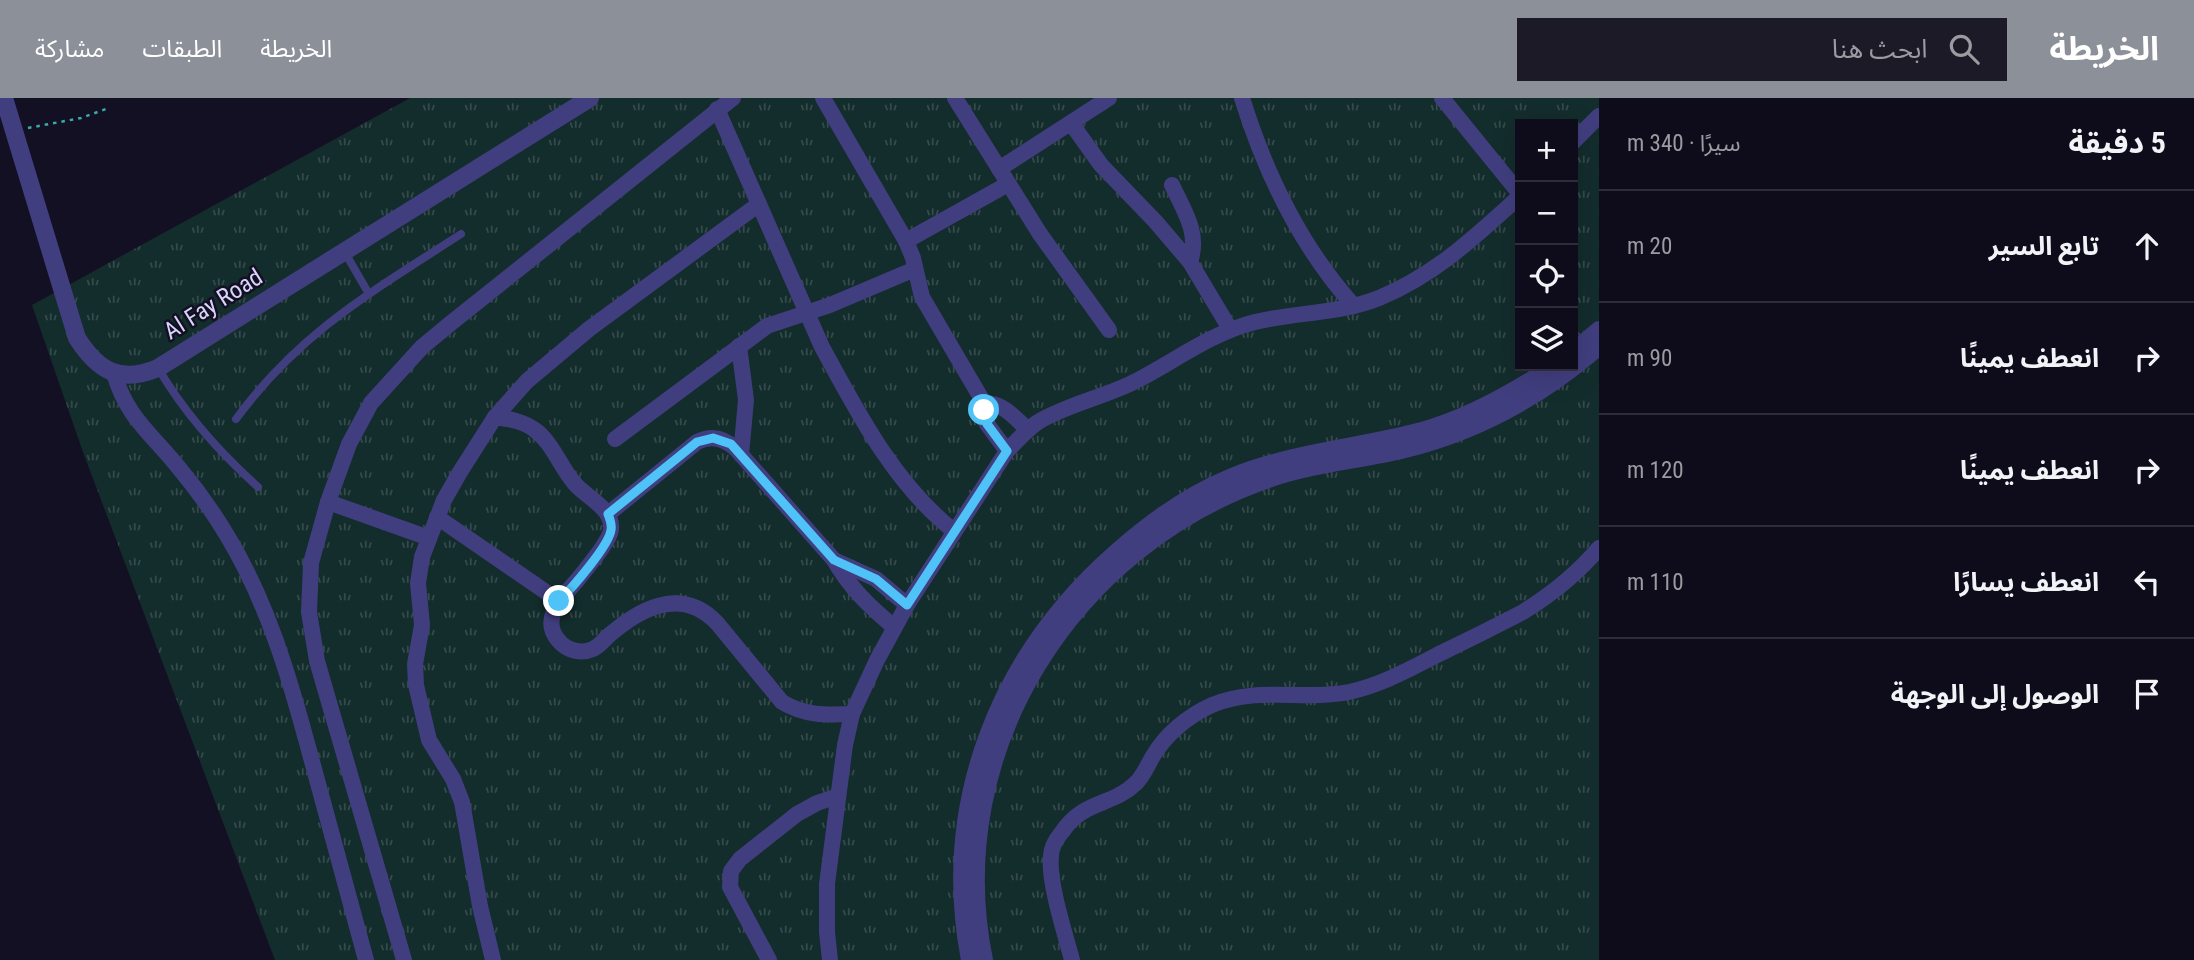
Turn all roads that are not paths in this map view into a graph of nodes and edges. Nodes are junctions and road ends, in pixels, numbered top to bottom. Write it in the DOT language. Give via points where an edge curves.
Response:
graph roads {
  1 [pos="4,98"];
  2 [pos="590,98"];
  3 [pos="733,98"];
  4 [pos="823,98"];
  5 [pos="955,98"];
  6 [pos="1109,98"];
  7 [pos="1242,98"];
  8 [pos="1442,98"];
  9 [pos="717,109"];
  10 [pos="1599,116"];
  11 [pos="1071,123"];
  12 [pos="1578,137"];
  13 [pos="999,169"];
  14 [pos="1008,184"];
  15 [pos="1172,185"];
  16 [pos="1515,189"];
  17 [pos="1515,199"];
  18 [pos="759,204"];
  19 [pos="461,234"];
  20 [pos="906,242"];
  21 [pos="344,251"];
  22 [pos="1190,262"];
  23 [pos="915,269"];
  24 [pos="369,294"];
  25 [pos="1354,306"];
  26 [pos="807,313"];
  27 [pos="1109,330"];
  28 [pos="1230,330"];
  29 [pos="1599,330"];
  30 [pos="739,346"];
  31 [pos="1599,346"];
  32 [pos="1578,348"];
  33 [pos="158,368"];
  34 [pos="1546,371"];
  35 [pos="114,373"];
  36 [pos="985,403"];
  37 [pos="495,417"];
  38 [pos="236,419"];
  39 [pos="1028,430"];
  40 [pos="615,439"];
  41 [pos="1007,451"];
  42 [pos="741,455"];
  43 [pos="258,487"];
  44 [pos="328,502"];
  45 [pos="608,514"];
  46 [pos="437,517"];
  47 [pos="954,531"];
  48 [pos="429,538"];
  49 [pos="1599,548"];
  50 [pos="834,560"];
  51 [pos="559,601"];
  52 [pos="907,605"];
  53 [pos="894,628"];
  54 [pos="852,714"];
  55 [pos="838,796"];
  56 [pos="826,959"];
  57 [pos="366,960"];
  58 [pos="404,960"];
  59 [pos="493,960"];
  60 [pos="769,960"];
  61 [pos="970,960"];
  62 [pos="984,960"];
  63 [pos="1072,960"];
  1 -- 35 [label="street" via="77,338 98,365"];
  2 -- 21 [label="street, Al Fay Road"];
  3 -- 9 [label="street"];
  4 -- 20 [label="street"];
  5 -- 13 [label="street"];
  6 -- 11 [label="street"];
  7 -- 25 [label="street" via="1287,211 1322,267"];
  8 -- 16 [label="street"];
  9 -- 18 [label="street"];
  9 -- 44 [label="street" via="422,347 370,403"];
  10 -- 12 [label="street"];
  11 -- 13 [label="street"];
  11 -- 22 [label="street" via="1101,165"];
  13 -- 14 [label="street"];
  14 -- 20 [label="street"];
  14 -- 27 [label="street"];
  15 -- 22 [label="street" via="1193,232"];
  17 -- 25 [label="street" via="1445,262 1400,289"];
  18 -- 26 [label="street"];
  18 -- 37 [label="street" via="566,347"];
  19 -- 24 [label="lane"];
  20 -- 23 [label="street"];
  21 -- 24 [label="lane"];
  21 -- 33 [label="street, Al Fay Road"];
  22 -- 28 [label="street"];
  23 -- 26 [label="street"];
  23 -- 36 [label="street" via="922,297"];
  24 -- 38 [label="lane" via="301,345"];
  25 -- 28 [label="street"];
  26 -- 30 [label="street" via="767,327"];
  26 -- 47 [label="street" via="842,384 886,455 919,500"];
  28 -- 39 [label="street" via="1132,383 1050,416"];
  29 -- 32 [label="street"];
  30 -- 40 [label="street"];
  30 -- 42 [label="street" via="746,400"];
  31 -- 62 [label="street" via="1525,401 1465,430 1403,450 1298,470 1219,499 1146,543 1104,579 1043,655 996,755 979,842"];
  33 -- 35 [label="street, Al Fay Road" via="142,375"];
  33 -- 43 [label="lane" via="211,443"];
  34 -- 61 [label="street" via="1488,405 1443,424 1298,456 1216,484 1137,534 1077,590 1046,626 1008,687 978,764 967,815 963,868"];
  35 -- 57 [label="street" via="127,408 215,516 270,622"];
  36 -- 39 [label="street" via="1005,408"];
  36 -- 41 [label="street" via="987,424"];
  37 -- 45 [label="street" via="523,423 540,434 576,485"];
  37 -- 46 [label="street"];
  39 -- 41 [label="street"];
  41 -- 47 [label="street"];
  42 -- 45 [label="street" via="725,441 701,440"];
  42 -- 50 [label="street"];
  44 -- 48 [label="street"];
  44 -- 58 [label="street" via="311,563 312,637"];
  45 -- 51 [label="street" via="610,535"];
  46 -- 48 [label="street"];
  46 -- 51 [label="street"];
  47 -- 52 [label="street"];
  48 -- 59 [label="street" via="418,583 422,625 416,685 429,740 462,802"];
  49 -- 63 [label="street" via="1563,585 1533,606 1384,681 1330,694 1243,696 1213,705 1185,721 1163,742 1135,784 1079,813 1054,846 1054,883"];
  50 -- 52 [label="street" via="876,579"];
  50 -- 53 [label="street" via="858,596"];
  51 -- 54 [label="street" via="552,614 552,629 564,646 578,651 595,648 653,607 690,605 712,617 782,702 816,715"];
  52 -- 53 [label="street"];
  53 -- 54 [label="street"];
  54 -- 55 [label="street"];
  55 -- 56 [label="street" via="827,884"];
  55 -- 60 [label="street" via="797,814 731,871 730,887"];
}
